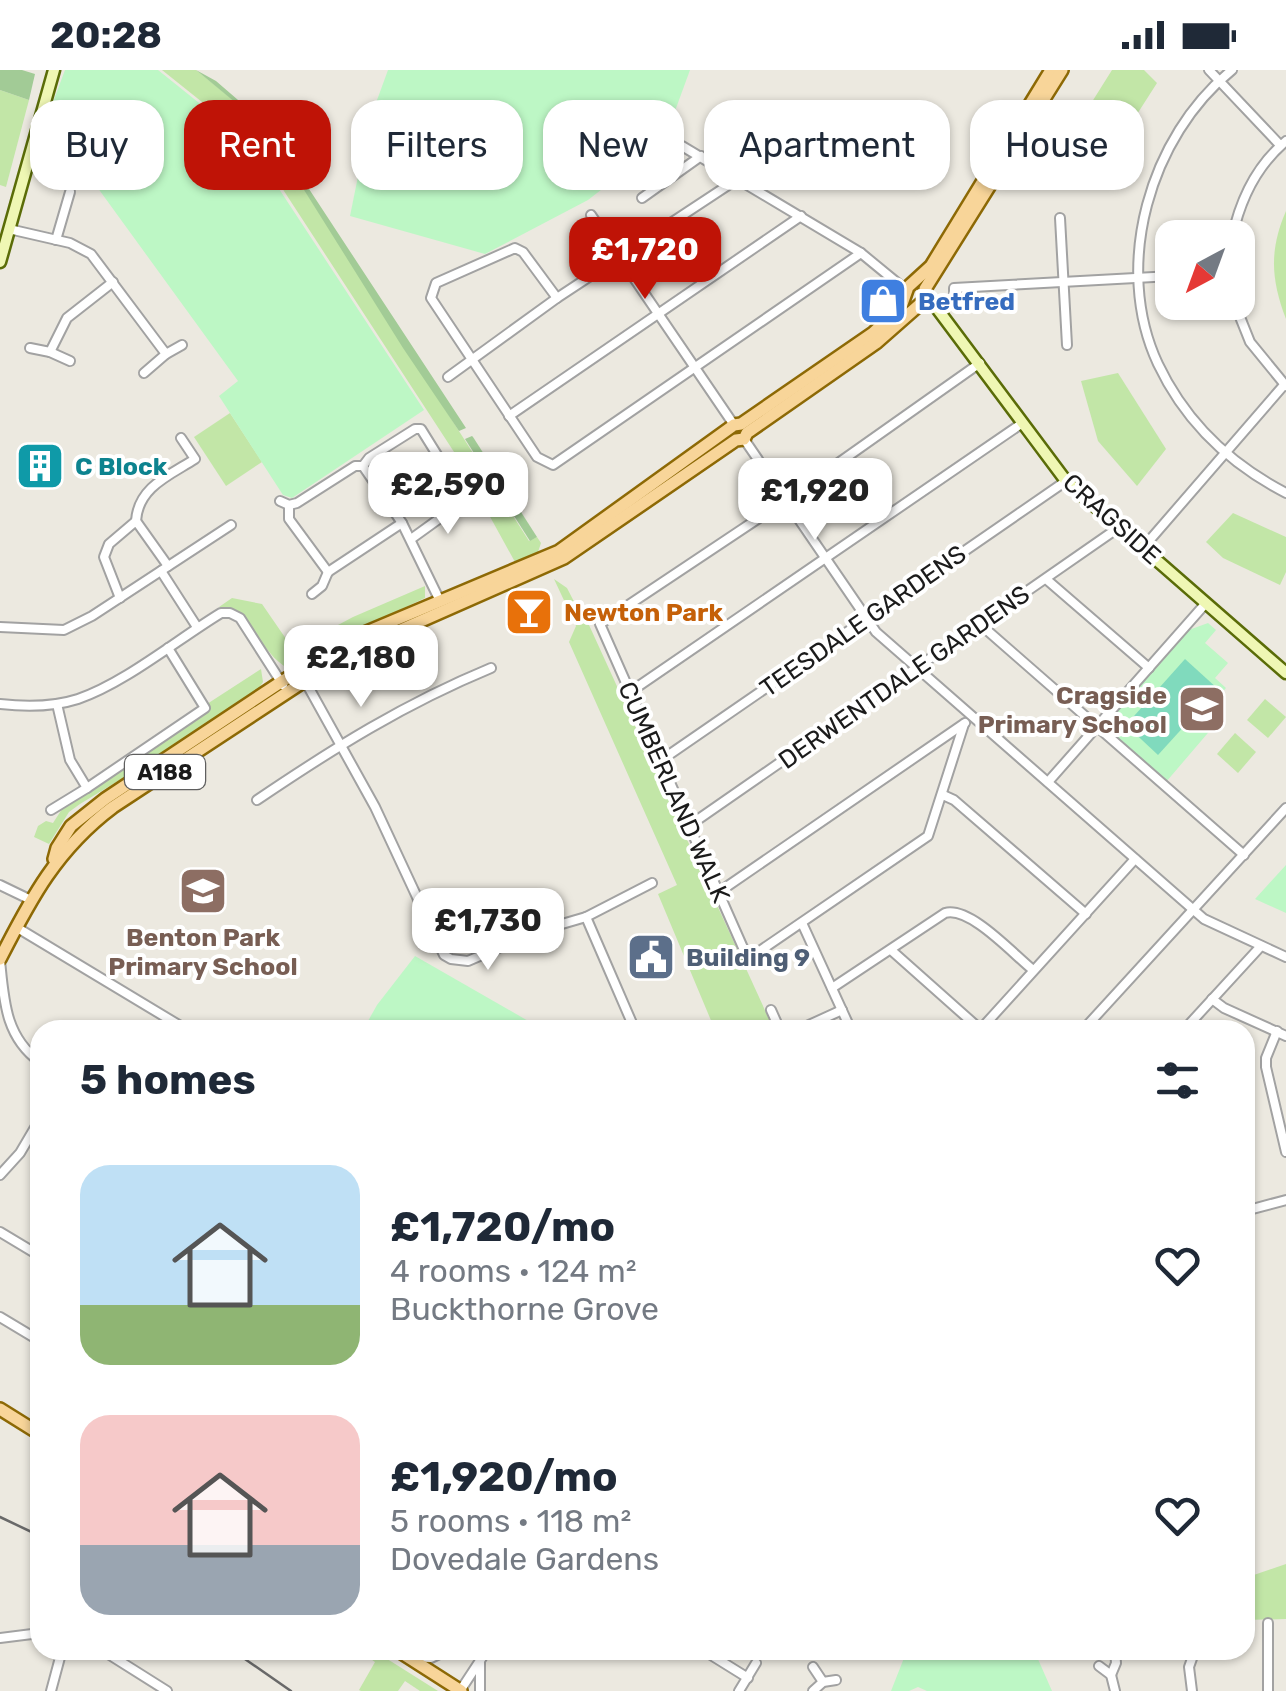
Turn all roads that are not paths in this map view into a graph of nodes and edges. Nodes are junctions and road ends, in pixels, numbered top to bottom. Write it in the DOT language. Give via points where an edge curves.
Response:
graph roads {
  1 [pos="54,70"];
  2 [pos="1050,70"];
  3 [pos="1062,70"];
  4 [pos="1209,70"];
  5 [pos="1232,70"];
  6 [pos="1219,80"];
  7 [pos="1283,143"];
  8 [pos="684,147"];
  9 [pos="701,156"];
  10 [pos="704,158"];
  11 [pos="721,190"];
  12 [pos="759,190"];
  13 [pos="70,192"];
  14 [pos="642,198"];
  15 [pos="590,215"];
  16 [pos="801,216"];
  17 [pos="1060,218"];
  18 [pos="1237,220"];
  19 [pos="10,229"];
  20 [pos="56,240"];
  21 [pos="861,253"];
  22 [pos="620,258"];
  23 [pos="0,262"];
  24 [pos="1155,278"];
  25 [pos="1138,279"];
  26 [pos="113,282"];
  27 [pos="1064,283"];
  28 [pos="916,293"];
  29 [pos="954,294"];
  30 [pos="557,298"];
  31 [pos="660,315"];
  32 [pos="1241,320"];
  33 [pos="182,345"];
  34 [pos="1067,345"];
  35 [pos="30,348"];
  36 [pos="50,352"];
  37 [pos="166,354"];
  38 [pos="70,361"];
  39 [pos="472,361"];
  40 [pos="980,363"];
  41 [pos="696,370"];
  42 [pos="144,372"];
  43 [pos="448,377"];
  44 [pos="1285,385"];
  45 [pos="509,416"];
  46 [pos="1021,424"];
  47 [pos="739,432"];
  48 [pos="181,438"];
  49 [pos="1224,453"];
  50 [pos="363,466"];
  51 [pos="1066,481"];
  52 [pos="1286,492"];
  53 [pos="786,500"];
  54 [pos="136,520"];
  55 [pos="402,523"];
  56 [pos="231,526"];
  57 [pos="1118,528"];
  58 [pos="411,539"];
  59 [pos="1142,548"];
  60 [pos="826,558"];
  61 [pos="165,569"];
  62 [pos="328,572"];
  63 [pos="1046,579"];
  64 [pos="312,594"];
  65 [pos="120,598"];
  66 [pos="1206,603"];
  67 [pos="442,606"];
  68 [pos="867,619"];
  69 [pos="981,625"];
  70 [pos="0,627"];
  71 [pos="197,628"];
  72 [pos="168,648"];
  73 [pos="490,668"];
  74 [pos="918,668"];
  75 [pos="1149,668"];
  76 [pos="1286,673"];
  77 [pos="301,675"];
  78 [pos="284,686"];
  79 [pos="630,692"];
  80 [pos="0,704"];
  81 [pos="57,704"];
  82 [pos="973,717"];
  83 [pos="964,724"];
  84 [pos="1096,728"];
  85 [pos="341,743"];
  86 [pos="660,761"];
  87 [pos="1048,782"];
  88 [pos="87,788"];
  89 [pos="943,795"];
  90 [pos="257,800"];
  91 [pos="1286,808"];
  92 [pos="50,810"];
  93 [pos="690,825"];
  94 [pos="1244,856"];
  95 [pos="1135,860"];
  96 [pos="652,883"];
  97 [pos="0,885"];
  98 [pos="719,892"];
  99 [pos="31,900"];
  100 [pos="1194,911"];
  101 [pos="1086,914"];
  102 [pos="586,917"];
  103 [pos="802,923"];
  104 [pos="16,927"];
  105 [pos="1261,946"];
  106 [pos="890,950"];
  107 [pos="1286,957"];
  108 [pos="0,960"];
  109 [pos="1033,970"];
  110 [pos="832,988"];
  111 [pos="1212,999"];
  112 [pos="770,1010"];
  113 [pos="842,1010"];
  114 [pos="3,1015"];
  115 [pos="170,1020"];
  116 [pos="631,1020"];
  117 [pos="775,1020"];
  118 [pos="820,1020"];
  119 [pos="846,1020"];
  120 [pos="970,1020"];
  121 [pos="990,1020"];
  122 [pos="1093,1020"];
  123 [pos="1193,1020"];
  124 [pos="1250,1020"];
  125 [pos="1255,1022"];
  126 [pos="1281,1034"];
  127 [pos="30,1053"];
  128 [pos="30,1136"];
  129 [pos="1286,1152"];
  130 [pos="0,1175"];
  131 [pos="1286,1200"];
  132 [pos="1255,1208"];
  133 [pos="0,1232"];
  134 [pos="30,1250"];
  135 [pos="0,1316"];
  136 [pos="30,1335"];
  137 [pos="2,1414"];
  138 [pos="30,1429"];
  139 [pos="1268,1623"];
  140 [pos="1282,1633"];
  141 [pos="30,1634"];
  142 [pos="1269,1634"];
  143 [pos="0,1638"];
  144 [pos="59,1660"];
  145 [pos="118,1660"];
  146 [pos="413,1660"];
  147 [pos="444,1660"];
  148 [pos="480,1660"];
  149 [pos="481,1660"];
  150 [pos="719,1660"];
  151 [pos="1116,1660"];
  152 [pos="1193,1660"];
  153 [pos="756,1663"];
  154 [pos="1099,1666"];
  155 [pos="813,1667"];
  156 [pos="436,1674"];
  157 [pos="1110,1675"];
  158 [pos="748,1678"];
  159 [pos="836,1680"];
  160 [pos="823,1682"];
  161 [pos="51,1691"];
  162 [pos="166,1691"];
  163 [pos="460,1691"];
  164 [pos="480,1691"];
  165 [pos="739,1691"];
  166 [pos="813,1691"];
  167 [pos="1115,1691"];
  168 [pos="1192,1691"];
  169 [pos="1268,1691"];
  1 -- 19 [label="street"];
  2 -- 28 [label="main road, A188"];
  3 -- 28 [label="main road, A188"];
  4 -- 6 [label="street"];
  5 -- 6 [label="street"];
  6 -- 7 [label="street"];
  6 -- 25 [label="street" via="1163,156 1148,198"];
  7 -- 18 [label="street" via="1246,192"];
  8 -- 9 [label="street"];
  9 -- 10 [label="street"];
  9 -- 14 [label="street"];
  11 -- 22 [label="street"];
  12 -- 16 [label="street"];
  13 -- 20 [label="street"];
  15 -- 22 [label="street"];
  16 -- 21 [label="street"];
  16 -- 31 [label="street"];
  17 -- 27 [label="street"];
  19 -- 20 [label="street"];
  19 -- 23 [label="street"];
  20 -- 26 [label="street" via="91,254"];
  21 -- 28 [label="street"];
  21 -- 41 [label="street"];
  22 -- 30 [label="street"];
  22 -- 31 [label="street"];
  24 -- 25 [label="street"];
  25 -- 27 [label="street"];
  25 -- 49 [label="street" via="1157,362 1197,425"];
  26 -- 36 [label="street" via="67,318"];
  26 -- 37 [label="street"];
  27 -- 29 [label="street" via="954,288"];
  27 -- 34 [label="street"];
  28 -- 40 [label="street, CRAGSIDE"];
  28 -- 47 [label="main road, A188" via="876,343"];
  30 -- 39 [label="street"];
  30 -- 39 [label="street" via="515,248 436,283 432,298"];
  31 -- 41 [label="street"];
  31 -- 45 [label="street"];
  32 -- 44 [label="street"];
  33 -- 37 [label="street"];
  35 -- 36 [label="street"];
  36 -- 38 [label="street"];
  37 -- 42 [label="street"];
  39 -- 43 [label="street"];
  39 -- 45 [label="street"];
  40 -- 46 [label="street, CRAGSIDE"];
  40 -- 53 [label="street"];
  41 -- 45 [label="street" via="553,465 537,457"];
  41 -- 47 [label="street"];
  44 -- 49 [label="street"];
  46 -- 51 [label="street, CRAGSIDE"];
  46 -- 60 [label="street"];
  47 -- 53 [label="street"];
  47 -- 67 [label="main road, A188" via="564,558"];
  48 -- 54 [label="street" via="194,459 143,495"];
  49 -- 52 [label="street"];
  49 -- 59 [label="street"];
  50 -- 55 [label="street"];
  50 -- 58 [label="street" via="415,429 424,432 462,495"];
  50 -- 62 [label="street" via="297,503 284,503"];
  51 -- 57 [label="street, CRAGSIDE"];
  51 -- 68 [label="street, TEESDALE GARDENS"];
  53 -- 60 [label="street"];
  53 -- 79 [label="street, CUMBERLAND WALK" via="600,624"];
  54 -- 61 [label="street"];
  54 -- 65 [label="street" via="109,544 104,558"];
  55 -- 58 [label="street"];
  55 -- 62 [label="street"];
  56 -- 61 [label="street"];
  57 -- 59 [label="street, CRAGSIDE"];
  57 -- 63 [label="street, DERWENTDALE GARDENS"];
  58 -- 67 [label="street"];
  59 -- 66 [label="street, CRAGSIDE"];
  60 -- 68 [label="street"];
  60 -- 79 [label="street"];
  61 -- 65 [label="street"];
  61 -- 71 [label="street"];
  62 -- 64 [label="street"];
  63 -- 69 [label="street, DERWENTDALE GARDENS"];
  63 -- 75 [label="street"];
  65 -- 70 [label="street" via="64,630"];
  66 -- 75 [label="street"];
  66 -- 76 [label="street, CRAGSIDE"];
  67 -- 77 [label="main road, A188"];
  68 -- 74 [label="street"];
  68 -- 86 [label="street, TEESDALE GARDENS"];
  69 -- 74 [label="street, DERWENTDALE GARDENS"];
  69 -- 84 [label="street"];
  71 -- 72 [label="street"];
  71 -- 78 [label="street" via="220,613 240,618"];
  72 -- 81 [label="street" via="102,688"];
  72 -- 88 [label="street" via="206,708"];
  73 -- 85 [label="street"];
  74 -- 82 [label="street"];
  74 -- 93 [label="street, DERWENTDALE GARDENS"];
  75 -- 84 [label="street"];
  77 -- 78 [label="main road, A188"];
  77 -- 85 [label="street"];
  78 -- 99 [label="main road, A188" via="82,830"];
  79 -- 86 [label="street, CUMBERLAND WALK"];
  80 -- 81 [label="street"];
  81 -- 88 [label="street" via="70,760"];
  82 -- 83 [label="street"];
  82 -- 87 [label="street"];
  83 -- 89 [label="street"];
  83 -- 98 [label="street"];
  84 -- 87 [label="street"];
  84 -- 94 [label="street"];
  85 -- 90 [label="street"];
  85 -- 102 [label="street" via="451,960 468,961"];
  86 -- 93 [label="street, CUMBERLAND WALK"];
  87 -- 95 [label="street"];
  88 -- 92 [label="street"];
  89 -- 101 [label="street"];
  89 -- 103 [label="street" via="925,839"];
  91 -- 94 [label="street"];
  93 -- 98 [label="street, CUMBERLAND WALK"];
  94 -- 100 [label="street"];
  95 -- 100 [label="street"];
  95 -- 101 [label="street"];
  96 -- 102 [label="street"];
  97 -- 99 [label="street"];
  98 -- 103 [label="street, CUMBERLAND WALK" via="748,959"];
  99 -- 104 [label="main road, A188"];
  100 -- 105 [label="street"];
  100 -- 122 [label="street"];
  101 -- 109 [label="street"];
  102 -- 116 [label="street"];
  103 -- 110 [label="street"];
  104 -- 108 [label="main road, A188"];
  104 -- 115 [label="street"];
  105 -- 107 [label="street"];
  105 -- 111 [label="street"];
  106 -- 109 [label="street" via="954,910"];
  106 -- 110 [label="street"];
  106 -- 120 [label="street"];
  108 -- 114 [label="street"];
  109 -- 121 [label="street"];
  110 -- 113 [label="street"];
  111 -- 123 [label="street"];
  111 -- 124 [label="street"];
  112 -- 117 [label="street"];
  113 -- 118 [label="street"];
  113 -- 119 [label="street"];
  114 -- 127 [label="street"];
  125 -- 126 [label="street"];
  126 -- 129 [label="street" via="1266,1067"];
  128 -- 130 [label="street"];
  131 -- 132 [label="street"];
  133 -- 134 [label="street"];
  135 -- 136 [label="street"];
  137 -- 138 [label="main road"];
  139 -- 142 [label="street"];
  140 -- 142 [label="street"];
  141 -- 143 [label="street"];
  142 -- 169 [label="street"];
  144 -- 161 [label="street"];
  145 -- 162 [label="street"];
  146 -- 156 [label="main road"];
  147 -- 156 [label="street"];
  148 -- 163 [label="street"];
  149 -- 164 [label="street"];
  150 -- 158 [label="street"];
  151 -- 157 [label="street"];
  152 -- 168 [label="street"];
  153 -- 158 [label="street"];
  154 -- 157 [label="street"];
  155 -- 160 [label="street"];
  156 -- 163 [label="main road"];
  157 -- 167 [label="street"];
  158 -- 165 [label="street"];
  159 -- 160 [label="street"];
  160 -- 166 [label="street"];
}
